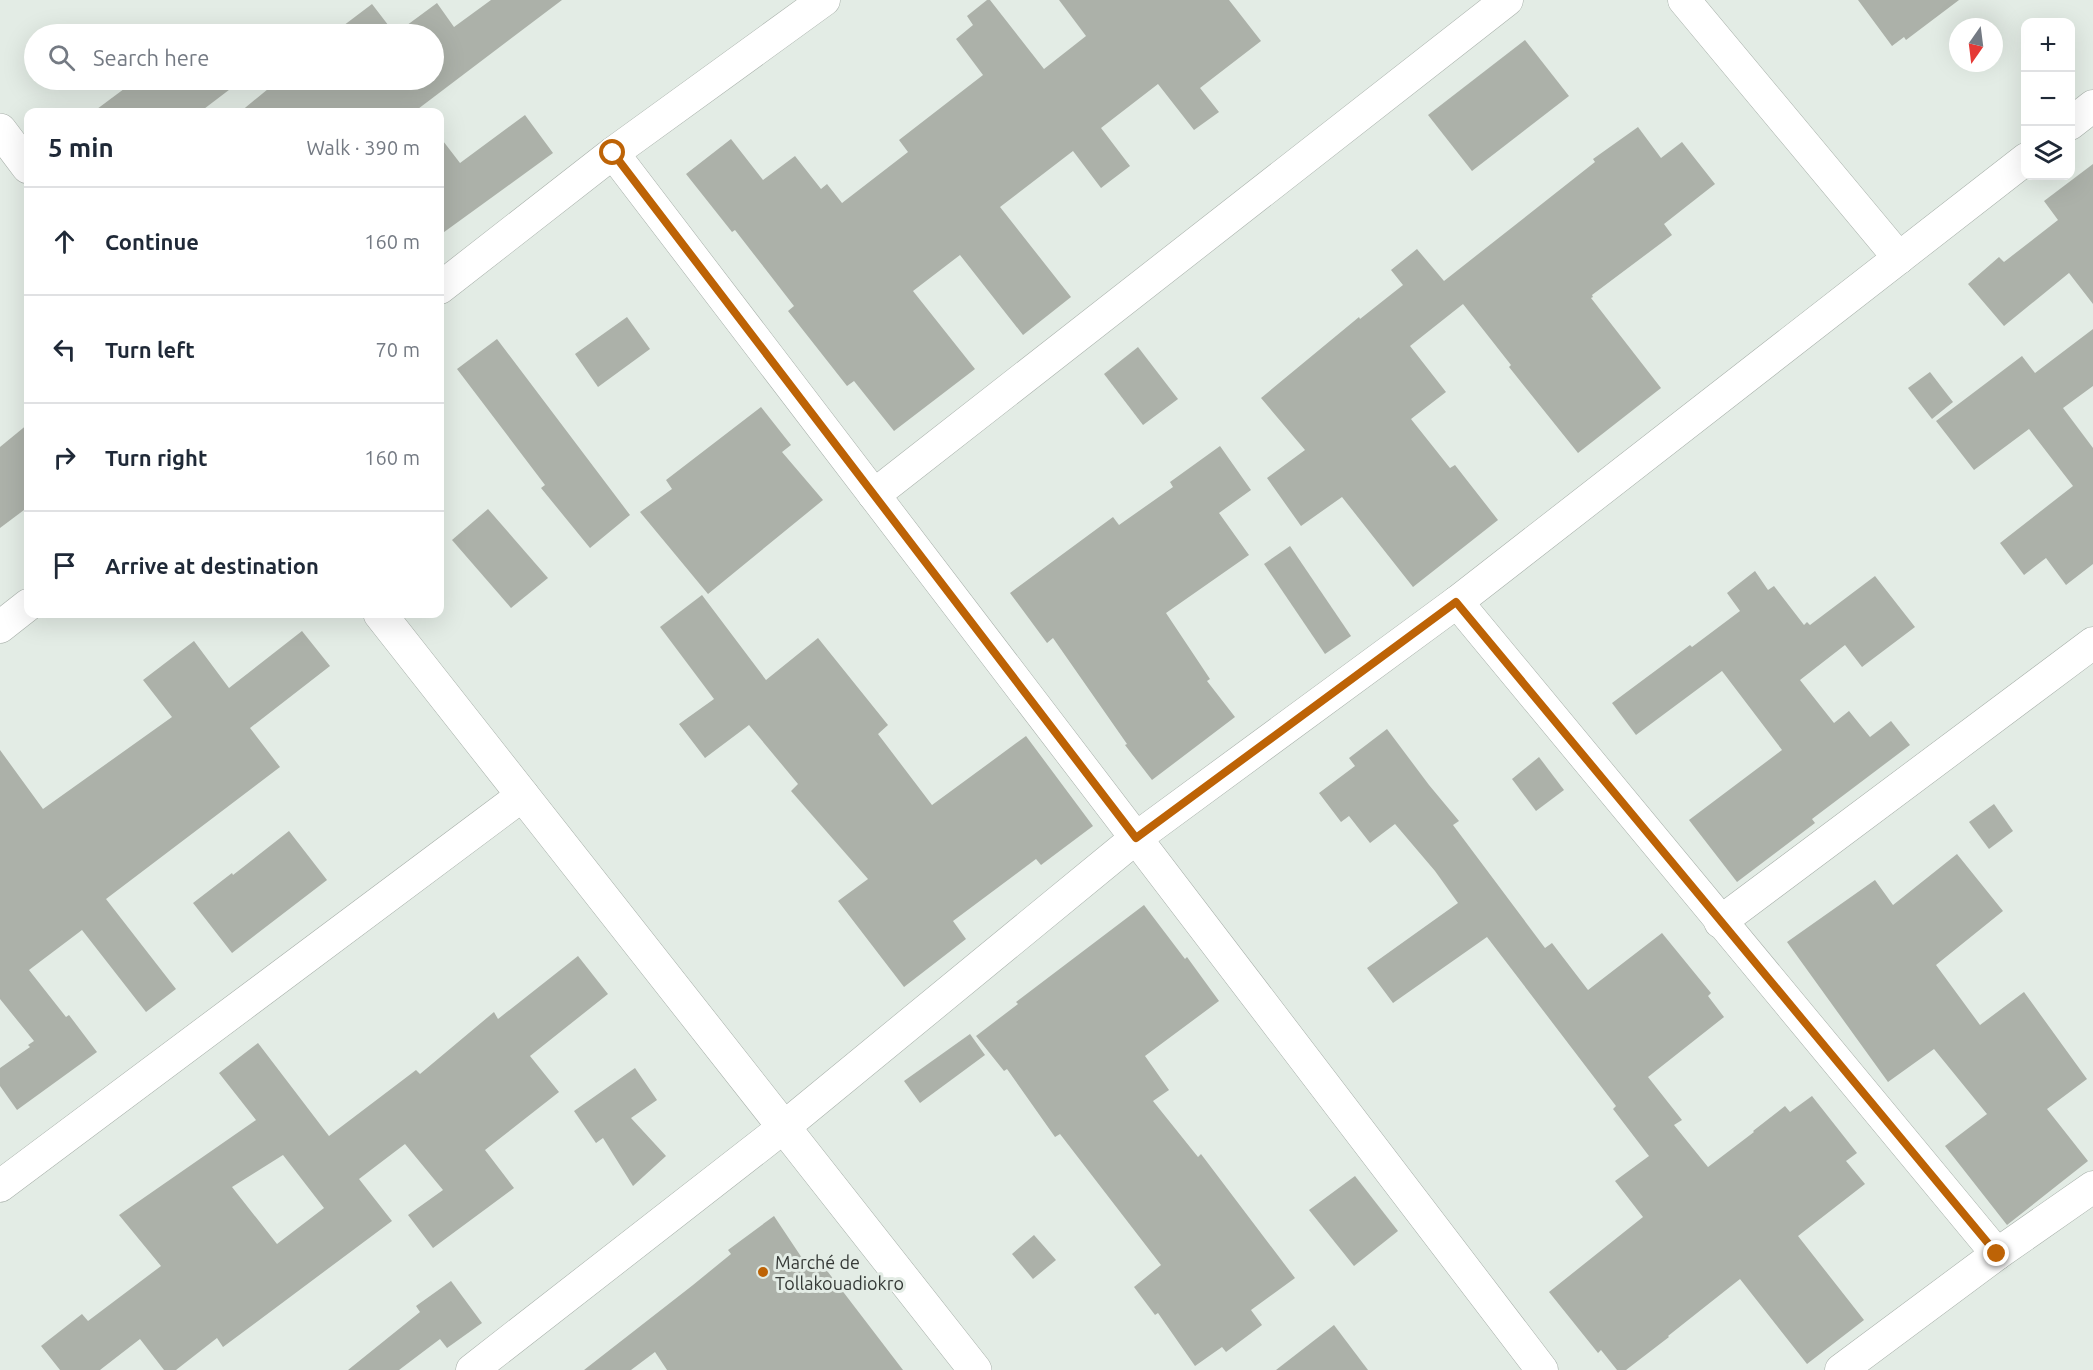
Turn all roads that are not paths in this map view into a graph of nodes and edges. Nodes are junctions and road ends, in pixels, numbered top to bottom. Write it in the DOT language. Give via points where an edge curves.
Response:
graph roads {
  1 [pos="824,0"];
  2 [pos="1507,0"];
  3 [pos="1684,0"];
  4 [pos="2093,106"];
  5 [pos="2075,120"];
  6 [pos="0,130"];
  7 [pos="613,153"];
  8 [pos="24,162"];
  9 [pos="2021,162"];
  10 [pos="1899,258"];
  11 [pos="444,285"];
  12 [pos="874,495"];
  13 [pos="1456,602"];
  14 [pos="24,608"];
  15 [pos="383,618"];
  16 [pos="0,627"];
  17 [pos="2093,643"];
  18 [pos="523,795"];
  19 [pos="1136,838"];
  20 [pos="1720,922"];
  21 [pos="784,1127"];
  22 [pos="0,1185"];
  23 [pos="2093,1187"];
  24 [pos="1997,1254"];
  25 [pos="472,1370"];
  26 [pos="975,1370"];
  27 [pos="1542,1370"];
  28 [pos="1841,1370"];
  1 -- 7 [label="street"];
  2 -- 12 [label="street"];
  3 -- 10 [label="street"];
  4 -- 5 [label="street"];
  6 -- 8 [label="street"];
  7 -- 11 [label="street"];
  7 -- 12 [label="street"];
  9 -- 10 [label="street"];
  10 -- 13 [label="street"];
  12 -- 19 [label="street"];
  13 -- 19 [label="street"];
  13 -- 20 [label="street"];
  14 -- 16 [label="street"];
  15 -- 18 [label="street"];
  17 -- 20 [label="street"];
  18 -- 21 [label="street"];
  18 -- 22 [label="street"];
  19 -- 21 [label="street"];
  19 -- 27 [label="street"];
  20 -- 24 [label="street"];
  21 -- 25 [label="street"];
  21 -- 26 [label="street"];
  23 -- 24 [label="street"];
  24 -- 28 [label="street"];
}
